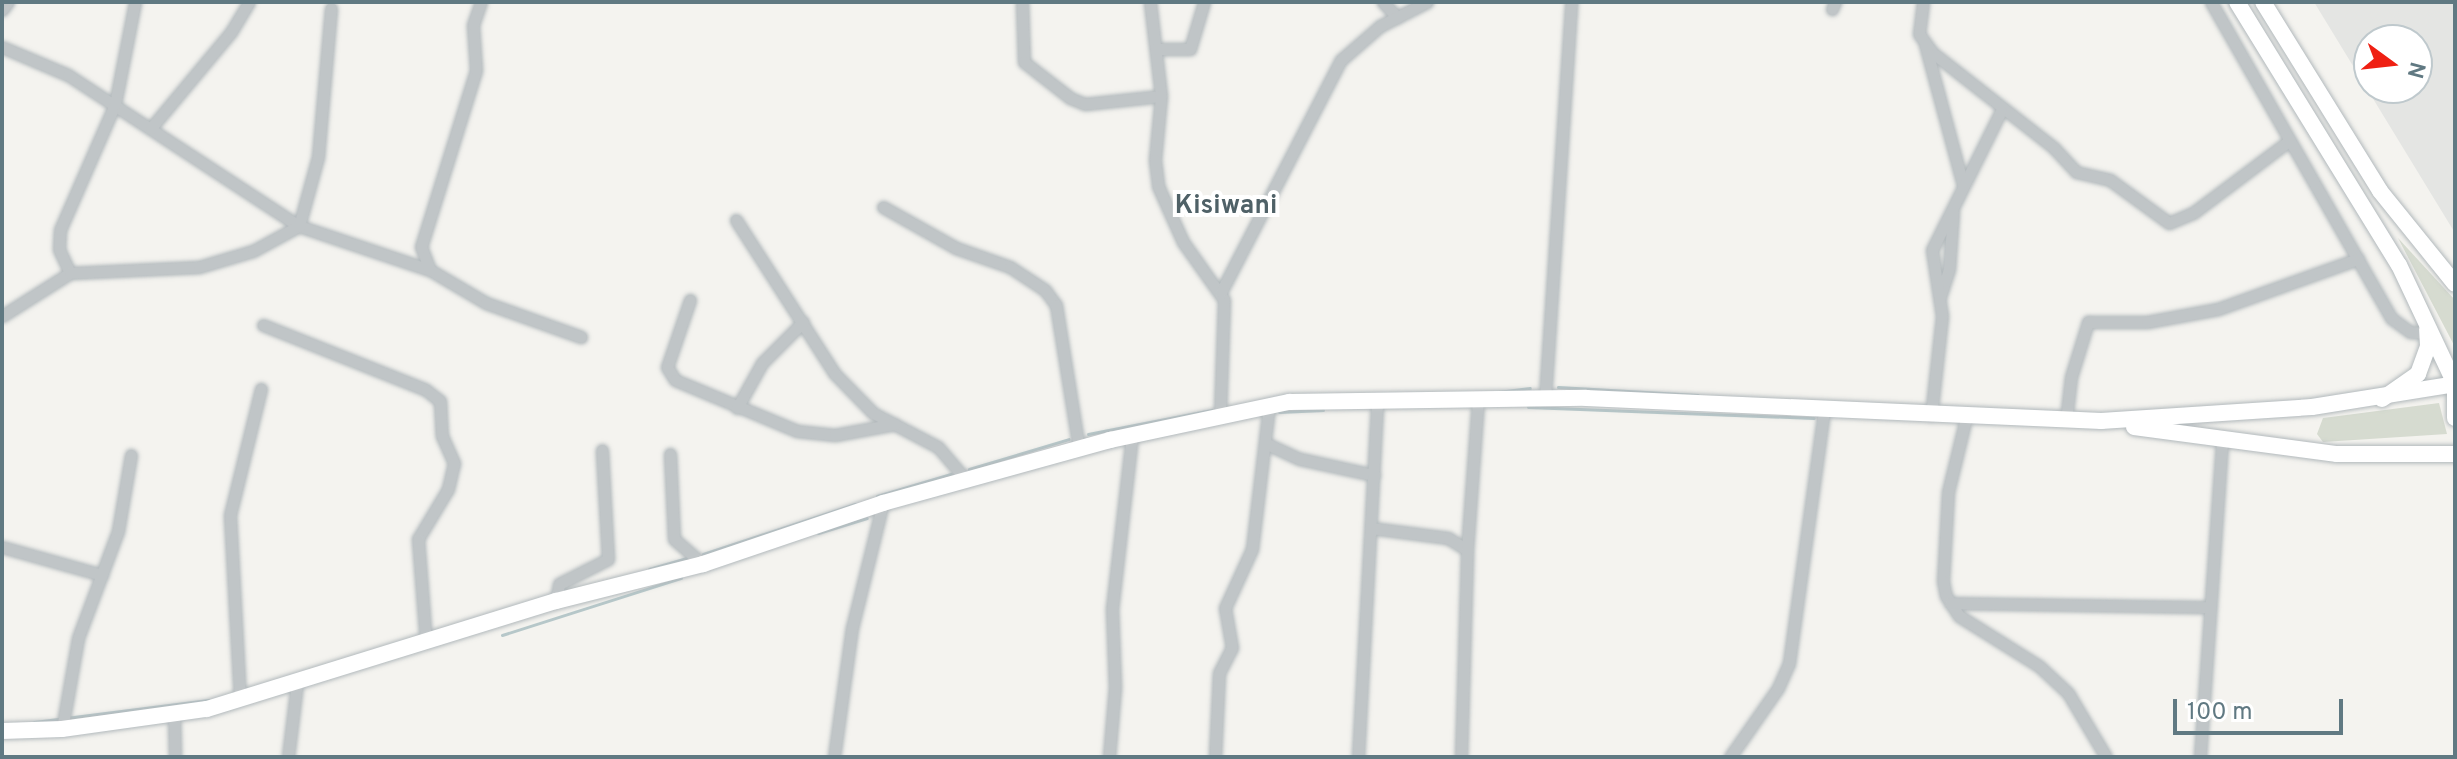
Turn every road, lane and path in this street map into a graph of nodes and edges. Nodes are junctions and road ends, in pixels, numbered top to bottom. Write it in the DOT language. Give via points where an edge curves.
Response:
graph roads {
  1 [pos="8,2"];
  2 [pos="135,2"];
  3 [pos="249,2"];
  4 [pos="481,2"];
  5 [pos="1022,2"];
  6 [pos="1150,2"];
  7 [pos="1204,2"];
  8 [pos="1383,2"];
  9 [pos="1427,2"];
  10 [pos="1571,2"];
  11 [pos="1923,2"];
  12 [pos="2211,2"];
  13 [pos="2237,2"];
  14 [pos="2263,2"];
  15 [pos="331,9"];
  16 [pos="2,10"];
  17 [pos="1397,17"];
  18 [pos="1924,44"];
  19 [pos="2,47"];
  20 [pos="1156,49"];
  21 [pos="1161,96"];
  22 [pos="115,104"];
  23 [pos="2001,111"];
  24 [pos="151,128"];
  25 [pos="2289,141"];
  26 [pos="1963,185"];
  27 [pos="883,207"];
  28 [pos="1953,207"];
  29 [pos="736,220"];
  30 [pos="299,226"];
  31 [pos="2358,259"];
  32 [pos="430,270"];
  33 [pos="70,273"];
  34 [pos="2455,284"];
  35 [pos="1221,292"];
  36 [pos="690,300"];
  37 [pos="1939,300"];
  38 [pos="2418,301"];
  39 [pos="2,316"];
  40 [pos="803,322"];
  41 [pos="263,325"];
  42 [pos="2428,333"];
  43 [pos="581,337"];
  44 [pos="2455,384"];
  45 [pos="261,389"];
  46 [pos="1545,398"];
  47 [pos="2382,399"];
  48 [pos="1478,400"];
  49 [pos="1377,401"];
  50 [pos="1269,407"];
  51 [pos="737,408"];
  52 [pos="1824,411"];
  53 [pos="1931,416"];
  54 [pos="1220,417"];
  55 [pos="1966,418"];
  56 [pos="2455,418"];
  57 [pos="2066,420"];
  58 [pos="2101,421"];
  59 [pos="896,424"];
  60 [pos="1132,437"];
  61 [pos="2222,442"];
  62 [pos="1265,443"];
  63 [pos="1079,449"];
  64 [pos="602,450"];
  65 [pos="670,454"];
  66 [pos="2455,454"];
  67 [pos="131,455"];
  68 [pos="1374,475"];
  69 [pos="967,481"];
  70 [pos="883,503"];
  71 [pos="1371,528"];
  72 [pos="2,547"];
  73 [pos="1467,550"];
  74 [pos="703,564"];
  75 [pos="102,575"];
  76 [pos="556,601"];
  77 [pos="1950,603"];
  78 [pos="2209,607"];
  79 [pos="426,643"];
  80 [pos="297,684"];
  81 [pos="240,700"];
  82 [pos="174,713"];
  83 [pos="62,729"];
  84 [pos="2,731"];
  85 [pos="175,757"];
  86 [pos="288,757"];
  87 [pos="834,757"];
  88 [pos="1109,757"];
  89 [pos="1215,757"];
  90 [pos="1358,757"];
  91 [pos="1461,757"];
  92 [pos="1730,757"];
  93 [pos="2106,757"];
  94 [pos="2200,757"];
  1 -- 16 [label="street"];
  2 -- 22 [label="street"];
  3 -- 24 [label="street" via="231,32"];
  4 -- 32 [label="street" via="474,17 473,82 421,247"];
  5 -- 21 [label="street" via="1024,62 1070,98 1085,104"];
  6 -- 20 [label="street"];
  7 -- 20 [label="street" via="1190,49"];
  8 -- 17 [label="street"];
  9 -- 17 [label="street"];
  10 -- 46 [label="street"];
  11 -- 18 [label="street" via="1918,25"];
  12 -- 25 [label="street"];
  13 -- 38 [label="main road"];
  14 -- 34 [label="main road" via="2380,191"];
  15 -- 30 [label="street" via="318,157"];
  17 -- 35 [label="street" via="1341,60"];
  18 -- 23 [label="street"];
  18 -- 26 [label="street"];
  19 -- 22 [label="street" via="43,62"];
  20 -- 21 [label="street"];
  21 -- 35 [label="street" via="1158,186 1183,242"];
  22 -- 24 [label="street"];
  22 -- 33 [label="street" via="60,230 59,249"];
  23 -- 25 [label="street" via="2054,148 2076,172 2110,180 2169,223 2193,213"];
  23 -- 26 [label="street"];
  24 -- 30 [label="street"];
  25 -- 31 [label="street"];
  26 -- 28 [label="street"];
  27 -- 63 [label="street" via="956,248 1030,277 1045,290 1056,305"];
  28 -- 37 [label="street" via="1949,269"];
  28 -- 37 [label="street" via="1932,250"];
  29 -- 40 [label="street"];
  30 -- 32 [label="street"];
  30 -- 33 [label="street" via="253,251 199,267"];
  31 -- 42 [label="street" via="2399,326"];
  31 -- 57 [label="street" via="2218,309 2147,322 2088,322 2071,377"];
  32 -- 43 [label="street" via="486,303"];
  33 -- 39 [label="street"];
  35 -- 54 [label="street" via="1225,311"];
  36 -- 51 [label="street" via="668,373"];
  37 -- 53 [label="street"];
  38 -- 42 [label="main road"];
  38 -- 44 [label="main road"];
  40 -- 51 [label="street" via="762,363"];
  40 -- 59 [label="street" via="835,374 873,413"];
  41 -- 79 [label="street" via="426,390 440,401 442,436 454,463 448,489 418,539"];
  42 -- 47 [label="main road" via="2418,374"];
  44 -- 47 [label="main road"];
  44 -- 56 [label="main road"];
  45 -- 81 [label="street" via="230,515"];
  46 -- 48 [label="main road"];
  46 -- 52 [label="main road"];
  47 -- 58 [label="main road"];
  48 -- 49 [label="main road"];
  48 -- 73 [label="street"];
  49 -- 50 [label="main road"];
  49 -- 68 [label="street"];
  50 -- 54 [label="main road"];
  50 -- 62 [label="street"];
  51 -- 59 [label="street" via="813,434"];
  52 -- 53 [label="main road"];
  52 -- 92 [label="street" via="1789,663"];
  53 -- 55 [label="main road"];
  54 -- 60 [label="main road"];
  55 -- 57 [label="main road"];
  55 -- 77 [label="street" via="1945,528 1943,581"];
  57 -- 58 [label="main road"];
  58 -- 61 [label="main road"];
  59 -- 69 [label="street" via="931,442"];
  60 -- 63 [label="main road"];
  60 -- 88 [label="street" via="1112,609 1115,687"];
  61 -- 66 [label="main road" via="2337,454"];
  61 -- 78 [label="street"];
  62 -- 68 [label="street" via="1300,459"];
  62 -- 89 [label="street" via="1252,549 1225,608 1232,648 1219,673"];
  63 -- 69 [label="main road"];
  64 -- 76 [label="street" via="608,559 559,584"];
  65 -- 74 [label="street" via="674,539"];
  67 -- 75 [label="street" via="118,531"];
  68 -- 71 [label="street"];
  69 -- 70 [label="main road"];
  70 -- 74 [label="main road"];
  70 -- 87 [label="street" via="854,615"];
  71 -- 73 [label="street" via="1448,538"];
  71 -- 90 [label="street"];
  72 -- 75 [label="street"];
  73 -- 91 [label="street"];
  74 -- 76 [label="main road"];
  75 -- 83 [label="street" via="78,638"];
  76 -- 79 [label="main road"];
  77 -- 78 [label="street"];
  77 -- 93 [label="street" via="1959,616 2039,666 2068,693"];
  78 -- 94 [label="street"];
  79 -- 80 [label="main road"];
  80 -- 81 [label="main road"];
  80 -- 86 [label="street"];
  81 -- 82 [label="main road"];
  82 -- 83 [label="main road"];
  82 -- 85 [label="street"];
  83 -- 84 [label="main road"];
}
